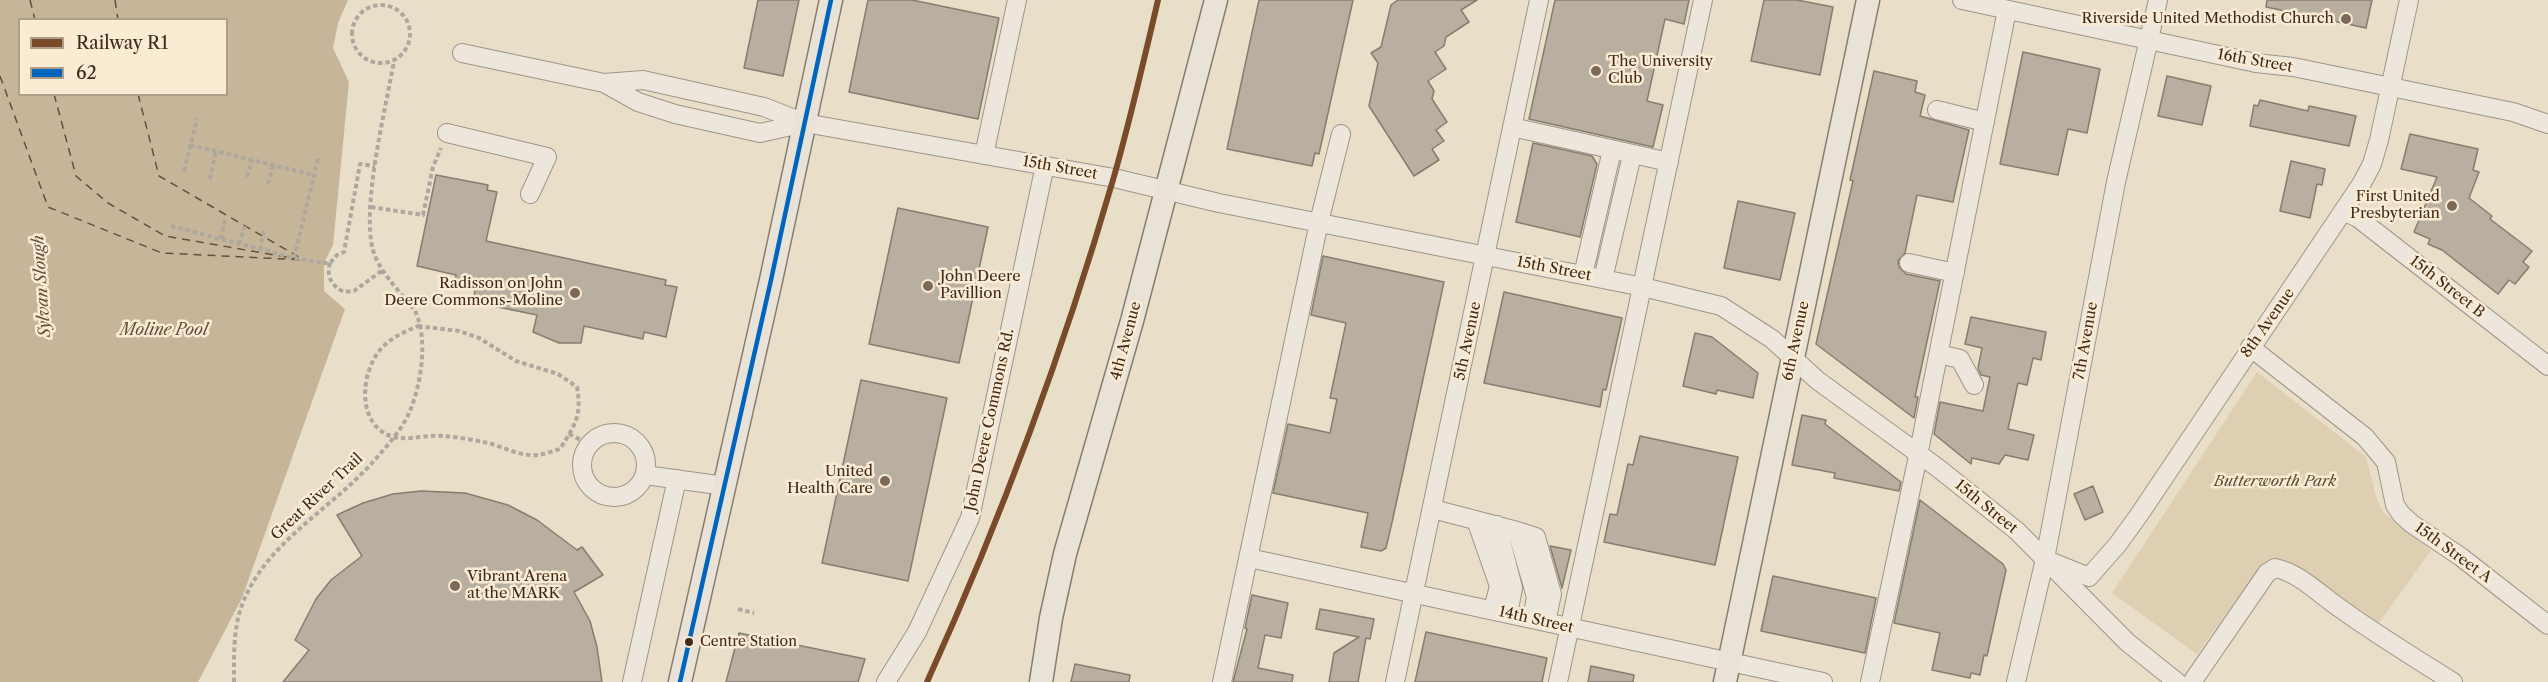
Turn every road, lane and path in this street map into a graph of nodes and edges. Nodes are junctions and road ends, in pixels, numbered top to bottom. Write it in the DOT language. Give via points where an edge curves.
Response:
graph roads {
  1 [pos="394,0"];
  2 [pos="831,0"];
  3 [pos="1017,0"];
  4 [pos="1216,0"];
  5 [pos="1539,0"];
  6 [pos="1703,0"];
  7 [pos="1868,0"];
  8 [pos="1962,0"];
  9 [pos="2158,0"];
  10 [pos="2409,0"];
  11 [pos="392,7"];
  12 [pos="2015,7"];
  13 [pos="2149,40"];
  14 [pos="462,53"];
  15 [pos="394,61"];
  16 [pos="604,83"];
  17 [pos="2391,87"];
  18 [pos="1937,110"];
  19 [pos="196,119"];
  20 [pos="1985,122"];
  21 [pos="805,123"];
  22 [pos="2548,124"];
  23 [pos="1512,128"];
  24 [pos="447,133"];
  25 [pos="1341,134"];
  26 [pos="190,145"];
  27 [pos="216,151"];
  28 [pos="1627,154"];
  29 [pos="984,155"];
  30 [pos="318,159"];
  31 [pos="252,160"];
  32 [pos="1669,162"];
  33 [pos="273,165"];
  34 [pos="1045,165"];
  35 [pos="376,166"];
  36 [pos="184,171"];
  37 [pos="314,175"];
  38 [pos="247,177"];
  39 [pos="210,179"];
  40 [pos="268,184"];
  41 [pos="1166,189"];
  42 [pos="530,194"];
  43 [pos="371,207"];
  44 [pos="2345,212"];
  45 [pos="225,220"];
  46 [pos="1319,222"];
  47 [pos="171,226"];
  48 [pos="245,226"];
  49 [pos="264,229"];
  50 [pos="221,239"];
  51 [pos="239,244"];
  52 [pos="260,250"];
  53 [pos="1486,254"];
  54 [pos="294,258"];
  55 [pos="330,263"];
  56 [pos="1909,263"];
  57 [pos="383,270"];
  58 [pos="1955,273"];
  59 [pos="1599,278"];
  60 [pos="1643,286"];
  61 [pos="418,326"];
  62 [pos="2250,348"];
  63 [pos="1939,354"];
  64 [pos="1792,357"];
  65 [pos="2548,366"];
  66 [pos="1974,385"];
  67 [pos="569,434"];
  68 [pos="393,437"];
  69 [pos="590,444"];
  70 [pos="1918,456"];
  71 [pos="645,475"];
  72 [pos="677,479"];
  73 [pos="725,486"];
  74 [pos="1433,509"];
  75 [pos="1476,520"];
  76 [pos="1497,525"];
  77 [pos="1248,558"];
  78 [pos="2045,559"];
  79 [pos="1415,594"];
  80 [pos="738,609"];
  81 [pos="1500,612"];
  82 [pos="754,613"];
  83 [pos="1539,621"];
  84 [pos="2548,625"];
  85 [pos="1570,627"];
  86 [pos="917,632"];
  87 [pos="1727,672"];
  88 [pos="234,682"];
  89 [pos="632,682"];
  90 [pos="680,682"];
  91 [pos="886,682"];
  92 [pos="900,682"];
  93 [pos="1041,682"];
  94 [pos="1222,682"];
  95 [pos="1395,682"];
  96 [pos="1558,682"];
  97 [pos="1823,682"];
  98 [pos="1870,682"];
  99 [pos="2016,682"];
  100 [pos="2177,682"];
  101 [pos="2192,682"];
  102 [pos="2453,682"];
  1 -- 11 [label="path"];
  2 -- 21 [label="main road"];
  3 -- 29 [label="street"];
  4 -- 41 [label="main road, 4th Avenue"];
  5 -- 23 [label="street, 5th Avenue"];
  6 -- 32 [label="street"];
  7 -- 64 [label="main road, 6th Avenue"];
  8 -- 12 [label="street, 16th Street"];
  9 -- 13 [label="street, 7th Avenue"];
  10 -- 17 [label="street, 8th Avenue"];
  11 -- 15 [label="path, Great River Trail" via="410,28 407,47"];
  11 -- 15 [label="path" via="373,6 364,10 352,26 351,35 358,54 366,60 385,64"];
  12 -- 13 [label="street, 16th Street"];
  12 -- 20 [label="street"];
  13 -- 17 [label="street, 16th Street"];
  13 -- 78 [label="street, 7th Avenue" via="2116,182"];
  14 -- 16 [label="street"];
  15 -- 35 [label="path, Great River Trail"];
  16 -- 21 [label="street, 15th Street" via="643,80 764,107"];
  16 -- 21 [label="street, 15th Street" via="638,102 675,114 760,133"];
  17 -- 22 [label="street, 16th Street" via="2513,112"];
  17 -- 44 [label="street, 8th Avenue" via="2372,164"];
  18 -- 20 [label="street"];
  19 -- 26 [label="path"];
  20 -- 58 [label="street"];
  21 -- 29 [label="street, 15th Street"];
  21 -- 73 [label="main road"];
  23 -- 28 [label="street"];
  23 -- 53 [label="street, 5th Avenue"];
  24 -- 42 [label="street" via="547,156"];
  24 -- 43 [label="path" via="433,167 423,215"];
  25 -- 46 [label="street"];
  26 -- 27 [label="path"];
  26 -- 36 [label="path"];
  27 -- 31 [label="path"];
  27 -- 39 [label="path"];
  28 -- 32 [label="street"];
  28 -- 59 [label="street"];
  28 -- 59 [label="street"];
  29 -- 34 [label="street, 15th Street"];
  30 -- 37 [label="path"];
  31 -- 33 [label="path"];
  31 -- 38 [label="path"];
  32 -- 60 [label="street"];
  33 -- 37 [label="path"];
  33 -- 40 [label="path"];
  34 -- 41 [label="street, 15th Street"];
  34 -- 86 [label="street, John Deere Commons Rd." via="970,518"];
  35 -- 43 [label="path, Great River Trail"];
  35 -- 55 [label="path" via="360,164 344,252"];
  37 -- 54 [label="path"];
  41 -- 46 [label="street, 15th Street"];
  41 -- 93 [label="main road, 4th Avenue" via="1065,554"];
  43 -- 57 [label="path, Great River Trail" via="373,249"];
  44 -- 62 [label="street, 8th Avenue"];
  44 -- 65 [label="street, 15th Street B" via="2358,218"];
  45 -- 50 [label="path"];
  46 -- 53 [label="street, 15th Street"];
  46 -- 77 [label="street"];
  47 -- 50 [label="path"];
  48 -- 51 [label="path"];
  49 -- 52 [label="path"];
  50 -- 51 [label="path"];
  51 -- 52 [label="path"];
  52 -- 54 [label="path"];
  53 -- 59 [label="street, 15th Street"];
  53 -- 74 [label="street, 5th Avenue"];
  54 -- 55 [label="path"];
  55 -- 57 [label="path" via="328,277 344,292 354,291"];
  56 -- 58 [label="street"];
  57 -- 61 [label="path, Great River Trail" via="416,313"];
  58 -- 63 [label="street"];
  59 -- 60 [label="street, 15th Street"];
  60 -- 64 [label="street, 15th Street" via="1721,306"];
  60 -- 85 [label="street"];
  61 -- 67 [label="path" via="459,331 479,338 516,360 558,374 577,387 580,406"];
  61 -- 68 [label="path, Great River Trail" via="422,342 418,381 410,412"];
  61 -- 68 [label="path" via="396,335 380,349 366,379 364,401 382,432"];
  62 -- 78 [label="street, 8th Avenue" via="2098,569 2089,577"];
  62 -- 84 [label="street, 15th Street A" via="2379,451 2401,514"];
  63 -- 66 [label="street" via="1960,359"];
  63 -- 70 [label="street"];
  64 -- 70 [label="street, 15th Street"];
  64 -- 87 [label="main road, 6th Avenue"];
  67 -- 68 [label="path" via="560,449 536,455 440,436"];
  67 -- 69 [label="path"];
  68 -- 88 [label="path, Great River Trail" via="359,478 285,542 260,573 242,606 234,647"];
  69 -- 71 [label="street" via="609,433 634,439 646,458"];
  69 -- 71 [label="street" via="582,459 583,473 595,491 622,497 632,492"];
  70 -- 78 [label="street, 15th Street" via="2017,531"];
  70 -- 98 [label="street"];
  71 -- 72 [label="street"];
  72 -- 73 [label="street"];
  72 -- 89 [label="street"];
  73 -- 90 [label="main road"];
  74 -- 75 [label="street"];
  74 -- 79 [label="street, 5th Avenue"];
  75 -- 76 [label="street"];
  75 -- 81 [label="street" via="1499,586"];
  76 -- 81 [label="street" via="1513,588"];
  76 -- 83 [label="street" via="1517,531"];
  77 -- 79 [label="street, 14th Street"];
  77 -- 94 [label="street"];
  78 -- 99 [label="street, 7th Avenue"];
  78 -- 100 [label="street, 15th Street" via="2127,642"];
  79 -- 81 [label="street, 14th Street"];
  79 -- 95 [label="street, 5th Avenue"];
  80 -- 82 [label="path"];
  81 -- 83 [label="street, 14th Street"];
  83 -- 85 [label="street, 14th Street"];
  85 -- 87 [label="street, 14th Street"];
  85 -- 96 [label="street"];
  86 -- 91 [label="street, John Deere Commons Rd."];
  86 -- 92 [label="street, John Deere Commons Rd."];
  87 -- 97 [label="street, 14th Street"];
  101 -- 102 [label="street" via="2261,580 2275,568 2301,579 2341,610"];
}
